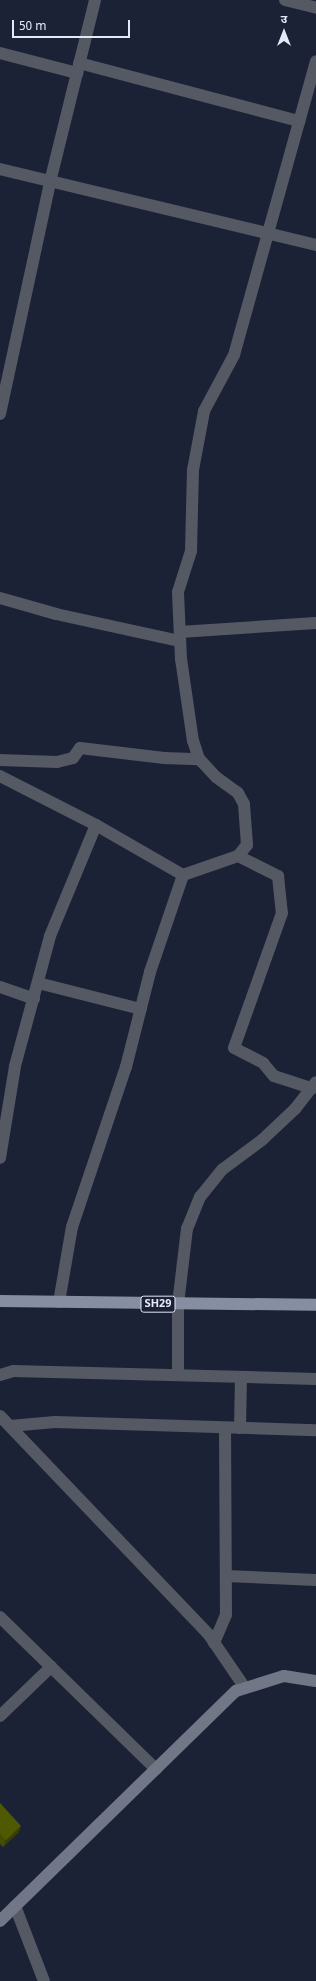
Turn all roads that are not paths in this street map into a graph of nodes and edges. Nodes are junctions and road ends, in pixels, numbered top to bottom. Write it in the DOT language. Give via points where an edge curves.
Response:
graph roads {
  1 [pos="95,0"];
  2 [pos="285,0"];
  3 [pos="316,8"];
  4 [pos="0,53"];
  5 [pos="316,61"];
  6 [pos="78,68"];
  7 [pos="299,122"];
  8 [pos="0,170"];
  9 [pos="50,182"];
  10 [pos="267,235"];
  11 [pos="316,245"];
  12 [pos="0,414"];
  13 [pos="0,598"];
  14 [pos="316,623"];
  15 [pos="180,636"];
  16 [pos="199,759"];
  17 [pos="0,760"];
  18 [pos="0,776"];
  19 [pos="96,825"];
  20 [pos="238,856"];
  21 [pos="183,875"];
  22 [pos="38,983"];
  23 [pos="0,988"];
  24 [pos="34,999"];
  25 [pos="141,1008"];
  26 [pos="314,1085"];
  27 [pos="0,1158"];
  28 [pos="0,1301"];
  29 [pos="58,1302"];
  30 [pos="178,1304"];
  31 [pos="316,1305"];
  32 [pos="0,1375"];
  33 [pos="178,1375"];
  34 [pos="241,1377"];
  35 [pos="316,1379"];
  36 [pos="0,1416"];
  37 [pos="10,1426"];
  38 [pos="225,1428"];
  39 [pos="240,1428"];
  40 [pos="316,1430"];
  41 [pos="226,1576"];
  42 [pos="316,1580"];
  43 [pos="0,1617"];
  44 [pos="214,1642"];
  45 [pos="51,1667"];
  46 [pos="316,1681"];
  47 [pos="245,1688"];
  48 [pos="0,1716"];
  49 [pos="156,1769"];
  50 [pos="16,1906"];
  51 [pos="0,1921"];
  52 [pos="44,1981"];
  1 -- 6 [label="street"];
  2 -- 3 [label="street"];
  4 -- 6 [label="street"];
  5 -- 7 [label="street"];
  6 -- 7 [label="street"];
  6 -- 9 [label="street"];
  7 -- 10 [label="street"];
  8 -- 9 [label="street"];
  9 -- 10 [label="street"];
  9 -- 12 [label="street"];
  10 -- 11 [label="street"];
  10 -- 15 [label="street" via="234,355 204,411 193,470 191,551 178,592"];
  13 -- 15 [label="street" via="56,614"];
  14 -- 15 [label="street"];
  15 -- 16 [label="street" via="193,741"];
  16 -- 17 [label="street" via="164,758 80,748 73,758 57,762"];
  16 -- 20 [label="street" via="216,777 238,793 244,804 247,845"];
  18 -- 19 [label="street"];
  19 -- 21 [label="street"];
  19 -- 22 [label="street" via="50,936"];
  20 -- 21 [label="street"];
  20 -- 26 [label="street" via="278,876 282,913 234,1048 263,1064 274,1076"];
  21 -- 25 [label="street" via="150,972"];
  22 -- 24 [label="street"];
  22 -- 25 [label="street"];
  23 -- 24 [label="street"];
  24 -- 27 [label="street" via="14,1066"];
  25 -- 29 [label="street" via="126,1067 72,1227"];
  26 -- 30 [label="street" via="262,1140 223,1169 200,1197 187,1229"];
  28 -- 29 [label="main road, SH29"];
  29 -- 30 [label="main road, SH29"];
  30 -- 31 [label="main road, SH29"];
  30 -- 33 [label="street"];
  32 -- 33 [label="street" via="13,1371"];
  33 -- 34 [label="street"];
  34 -- 35 [label="street"];
  34 -- 39 [label="street"];
  36 -- 37 [label="street"];
  37 -- 38 [label="street" via="55,1422"];
  37 -- 44 [label="street"];
  38 -- 39 [label="street"];
  38 -- 41 [label="street"];
  39 -- 40 [label="street"];
  41 -- 42 [label="street"];
  41 -- 44 [label="street" via="226,1615"];
  43 -- 45 [label="street"];
  44 -- 47 [label="street"];
  45 -- 48 [label="street"];
  45 -- 49 [label="street"];
  46 -- 47 [label="street" via="284,1676"];
  47 -- 49 [label="street" via="236,1691"];
  49 -- 50 [label="street"];
  50 -- 51 [label="street"];
  50 -- 52 [label="street"];
}
